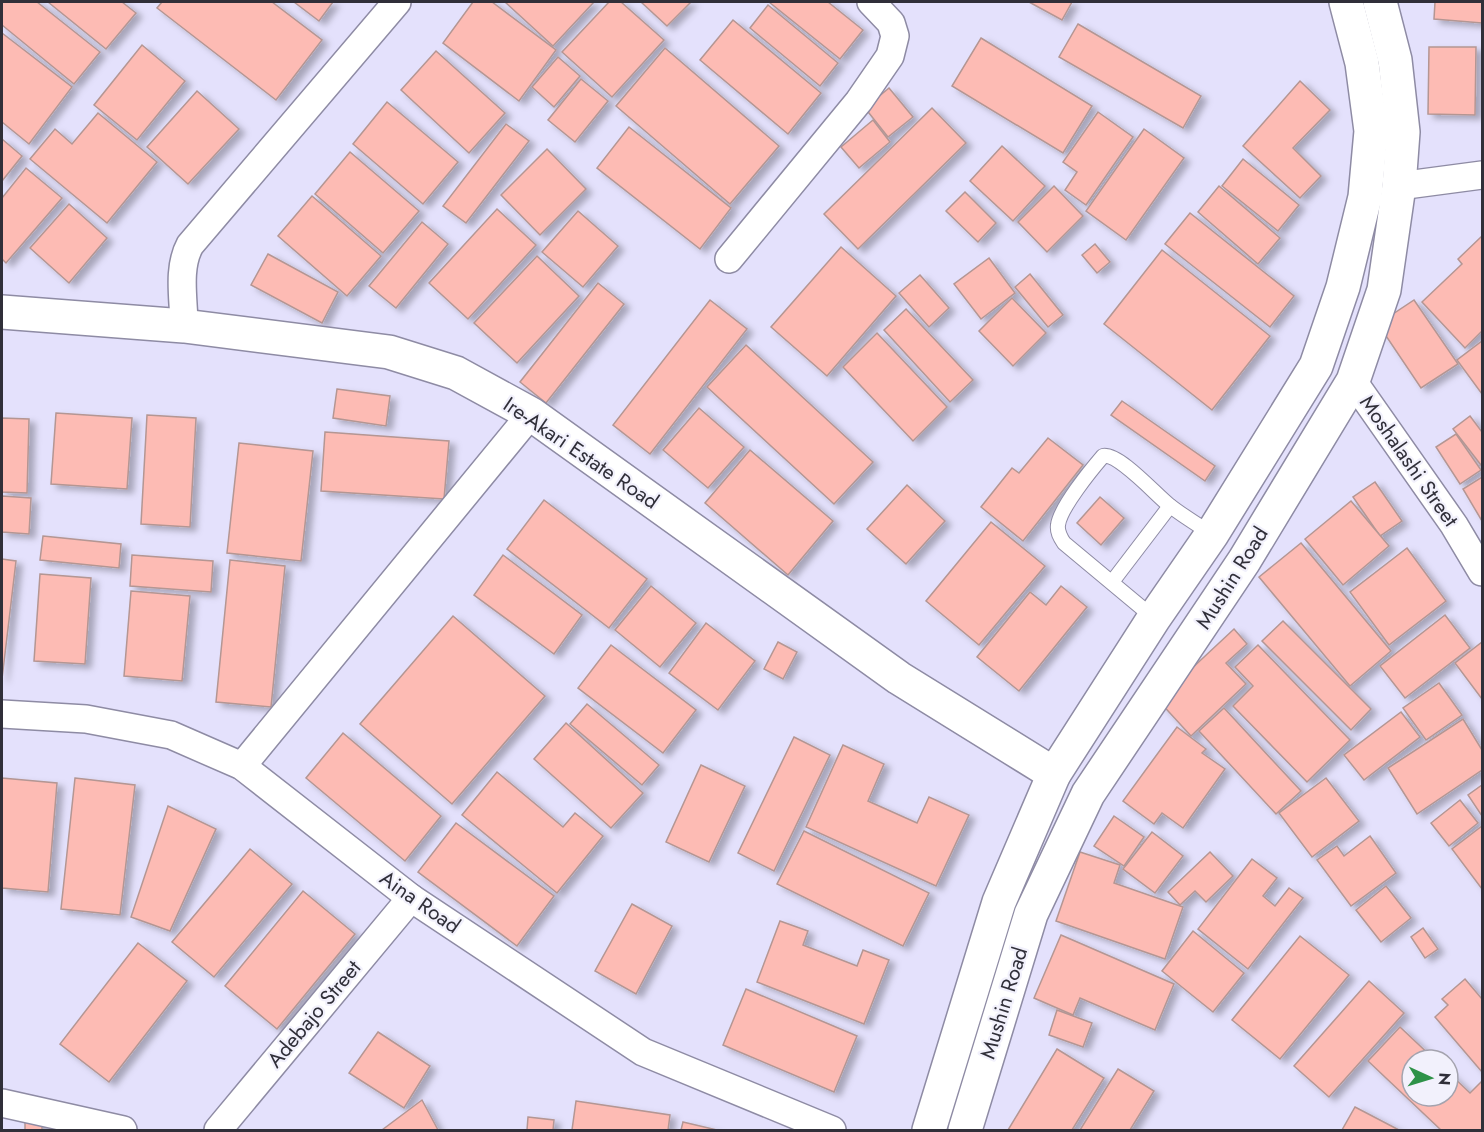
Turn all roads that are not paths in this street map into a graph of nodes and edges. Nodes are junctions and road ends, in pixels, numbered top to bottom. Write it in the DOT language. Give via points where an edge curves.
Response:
graph roads {
  1 [pos="397,2"];
  2 [pos="871,2"];
  3 [pos="1346,2"];
  4 [pos="1380,2"];
  5 [pos="1482,175"];
  6 [pos="1399,186"];
  7 [pos="729,259"];
  8 [pos="2,312"];
  9 [pos="184,326"];
  10 [pos="1353,381"];
  11 [pos="531,414"];
  12 [pos="1170,506"];
  13 [pos="1212,534"];
  14 [pos="1482,572"];
  15 [pos="1112,582"];
  16 [pos="1154,618"];
  17 [pos="2,714"];
  18 [pos="242,766"];
  19 [pos="1054,774"];
  20 [pos="411,898"];
  21 [pos="2,1103"];
  22 [pos="123,1131"];
  23 [pos="218,1131"];
  24 [pos="832,1131"];
  25 [pos="929,1131"];
  26 [pos="965,1131"];
  1 -- 9 [label="street" via="190,245 183,267"];
  2 -- 7 [label="street" via="891,23 895,36 890,56 859,100"];
  3 -- 13 [label="main road, Mushin Road" via="1362,63 1371,131 1365,198 1344,287 1316,366"];
  4 -- 6 [label="main road, Mushin Road" via="1395,60 1402,122"];
  5 -- 6 [label="street"];
  6 -- 10 [label="main road, Mushin Road" via="1384,290"];
  8 -- 9 [label="main road, Ire-Akari Estate Road"];
  9 -- 11 [label="main road, Ire-Akari Estate Road" via="389,352 456,373"];
  10 -- 14 [label="street, Moshalashi Street" via="1454,525"];
  10 -- 26 [label="main road, Mushin Road" via="1238,570 1088,794 1031,914"];
  11 -- 18 [label="street"];
  11 -- 19 [label="main road, Ire-Akari Estate Road" via="899,678"];
  12 -- 13 [label="lane"];
  12 -- 15 [label="lane"];
  12 -- 15 [label="lane" via="1108,455 1087,475 1060,517 1059,534 1064,543"];
  13 -- 16 [label="main road, Mushin Road"];
  15 -- 16 [label="lane"];
  16 -- 19 [label="main road, Mushin Road"];
  17 -- 18 [label="street, Aina Road" via="86,719 171,735"];
  18 -- 20 [label="street, Aina Road"];
  19 -- 25 [label="main road, Mushin Road" via="999,902"];
  20 -- 23 [label="street, Adebajo Street"];
  20 -- 24 [label="street, Aina Road" via="643,1052"];
  21 -- 22 [label="street"];
}
